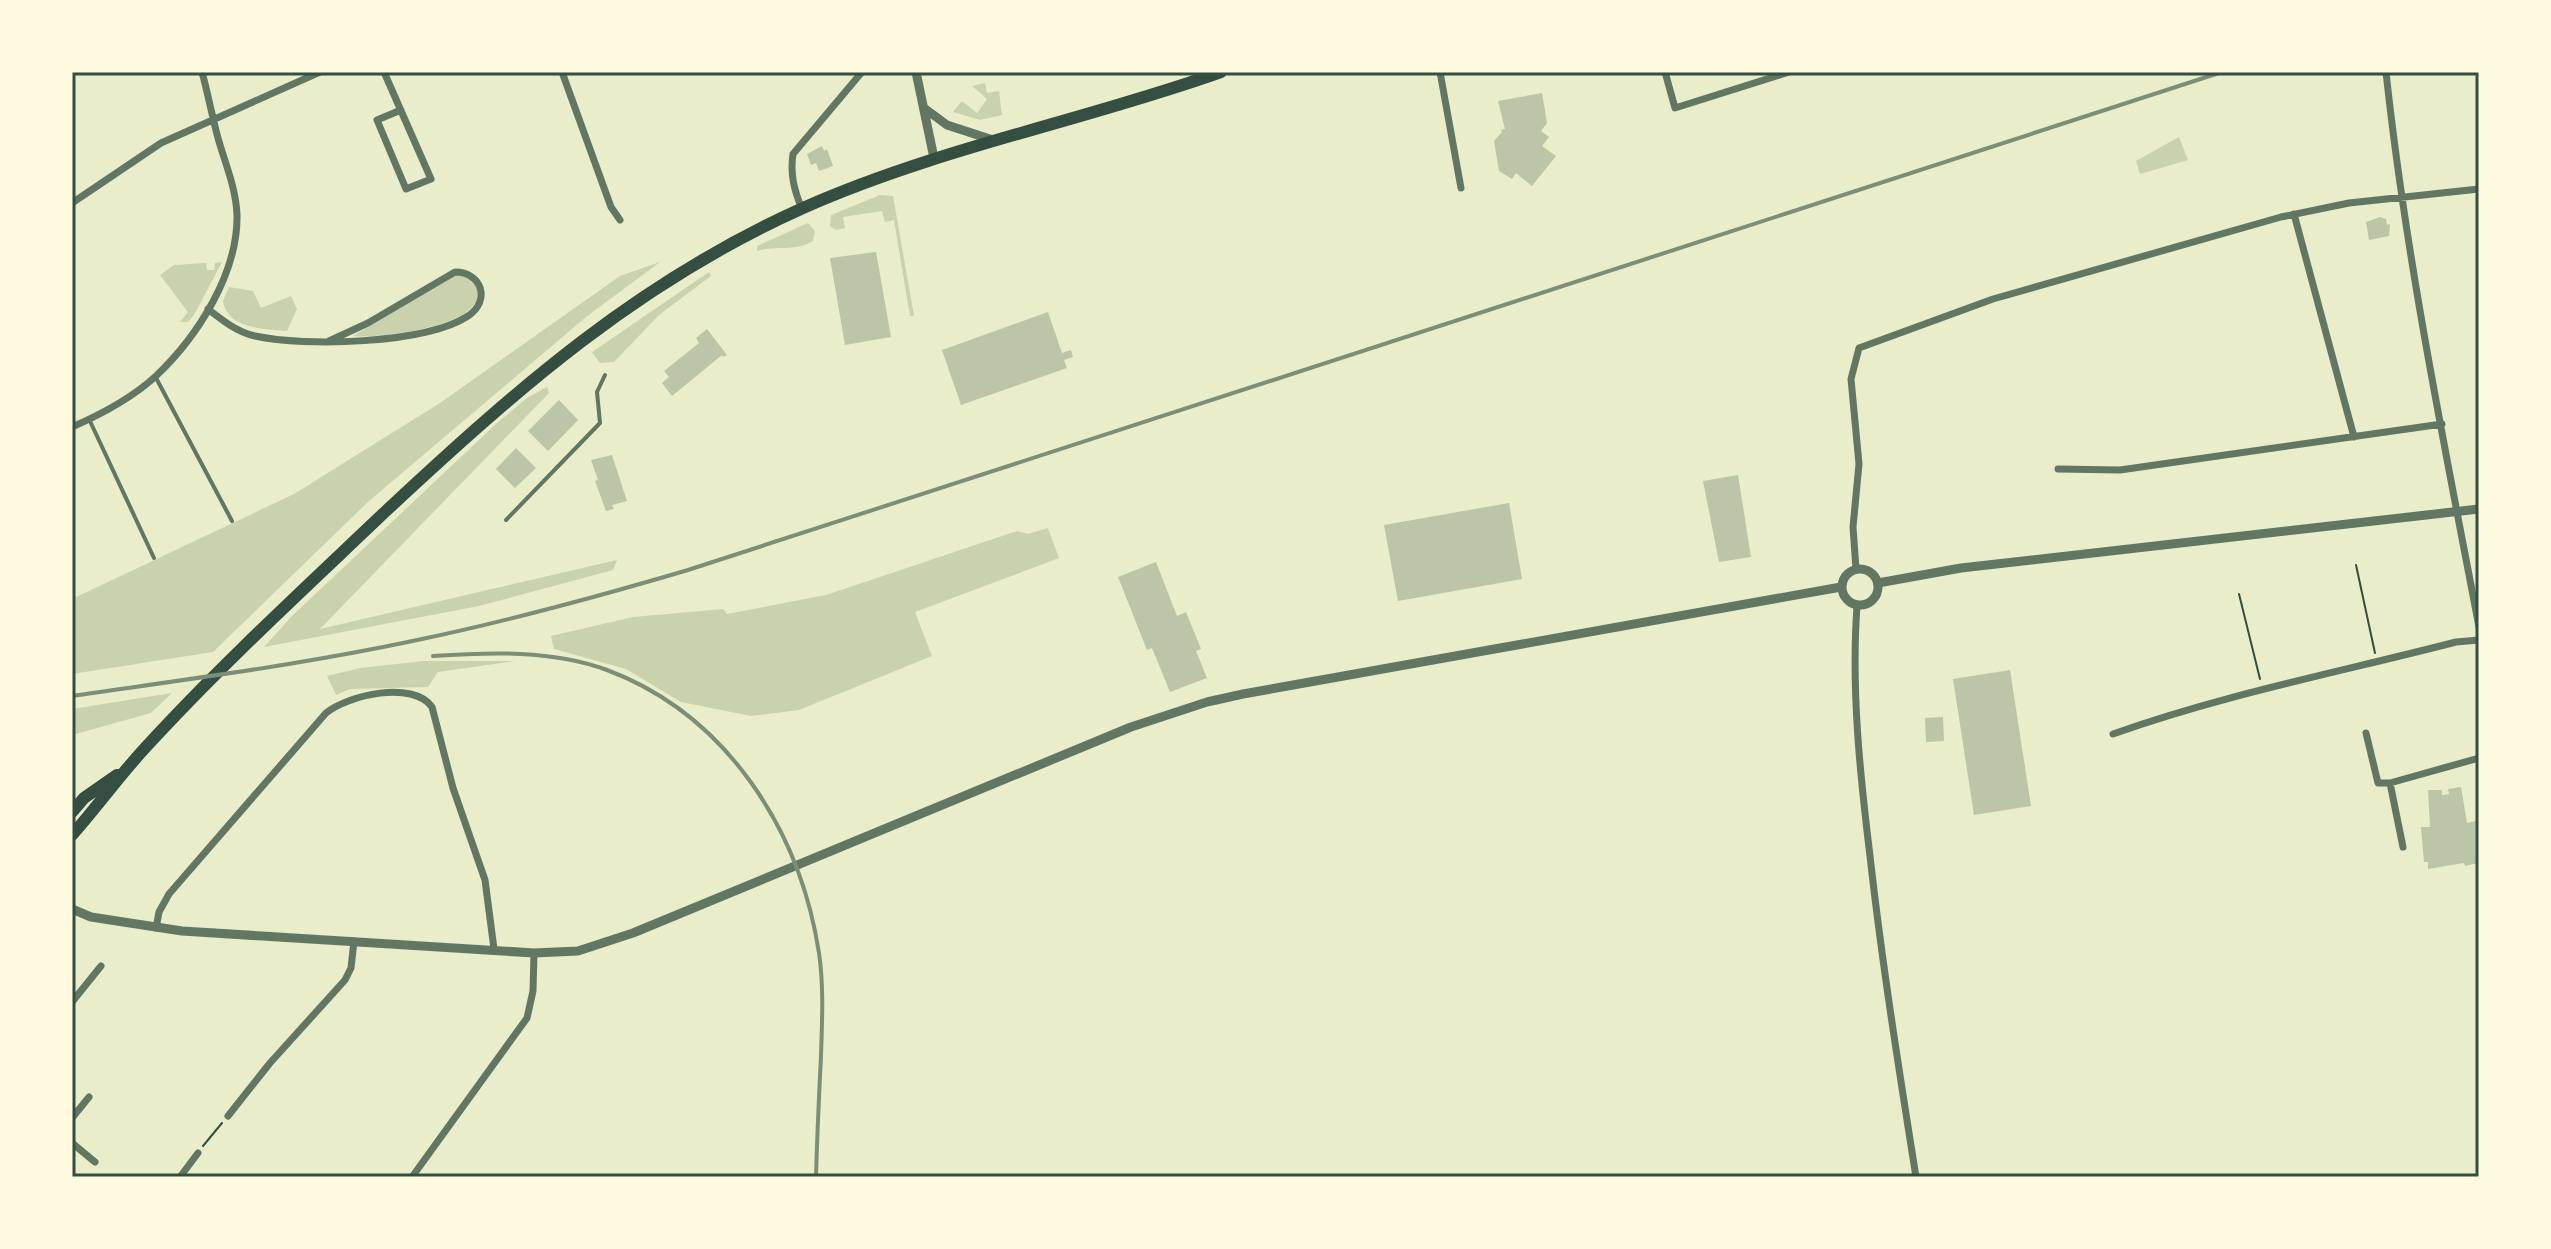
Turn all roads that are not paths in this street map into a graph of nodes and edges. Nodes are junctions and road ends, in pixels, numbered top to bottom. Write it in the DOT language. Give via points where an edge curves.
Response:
graph roads {
  1 [pos="202,72"];
  2 [pos="320,72"];
  3 [pos="384,72"];
  4 [pos="562,72"];
  5 [pos="862,72"];
  6 [pos="916,72"];
  7 [pos="1221,72"];
  8 [pos="1440,72"];
  9 [pos="1665,72"];
  10 [pos="1789,72"];
  11 [pos="2386,72"];
  12 [pos="924,108"];
  13 [pos="401,110"];
  14 [pos="214,119"];
  15 [pos="994,141"];
  16 [pos="934,158"];
  17 [pos="1461,188"];
  18 [pos="2479,189"];
  19 [pos="2402,196"];
  20 [pos="72,203"];
  21 [pos="802,209"];
  22 [pos="2294,214"];
  23 [pos="620,220"];
  24 [pos="208,309"];
  25 [pos="329,341"];
  26 [pos="605,375"];
  27 [pos="155,376"];
  28 [pos="89,419"];
  29 [pos="2442,424"];
  30 [pos="72,427"];
  31 [pos="2354,437"];
  32 [pos="2058,469"];
  33 [pos="2479,509"];
  34 [pos="2457,511"];
  35 [pos="506,520"];
  36 [pos="232,521"];
  37 [pos="154,558"];
  38 [pos="1856,569"];
  39 [pos="1878,583"];
  40 [pos="1841,587"];
  41 [pos="1857,606"];
  42 [pos="2479,627"];
  43 [pos="2479,640"];
  44 [pos="2366,733"];
  45 [pos="2113,734"];
  46 [pos="2479,758"];
  47 [pos="127,768"];
  48 [pos="2390,783"];
  49 [pos="72,812"];
  50 [pos="72,835"];
  51 [pos="2403,847"];
  52 [pos="72,909"];
  53 [pos="91,917"];
  54 [pos="72,919"];
  55 [pos="156,928"];
  56 [pos="354,941"];
  57 [pos="494,949"];
  58 [pos="534,953"];
  59 [pos="101,966"];
  60 [pos="72,1002"];
  61 [pos="89,1097"];
  62 [pos="228,1116"];
  63 [pos="72,1118"];
  64 [pos="72,1143"];
  65 [pos="198,1153"];
  66 [pos="95,1162"];
  67 [pos="180,1177"];
  68 [pos="412,1177"];
  69 [pos="1916,1177"];
  1 -- 14 [label="street"];
  2 -- 14 [label="street"];
  3 -- 13 [label="street"];
  4 -- 23 [label="street"];
  5 -- 21 [label="street" via="793,154 794,187"];
  6 -- 12 [label="street"];
  7 -- 15 [label="main road"];
  8 -- 17 [label="street"];
  9 -- 10 [label="street" via="1675,108"];
  11 -- 19 [label="street"];
  12 -- 15 [label="street" via="947,125"];
  12 -- 16 [label="street"];
  13 -- 13 [label="street" via="431,179 406,189 377,120"];
  14 -- 20 [label="street" via="161,143"];
  14 -- 24 [label="street" via="235,195 237,229 229,265"];
  15 -- 16 [label="main road"];
  16 -- 21 [label="main road"];
  18 -- 19 [label="street"];
  19 -- 22 [label="street"];
  19 -- 29 [label="street"];
  21 -- 47 [label="main road" via="690,267 571,348 488,417 246,645"];
  22 -- 31 [label="street"];
  22 -- 38 [label="street" via="2006,295 1859,348 1851,379 1859,464 1853,527"];
  24 -- 25 [label="street" via="254,336"];
  24 -- 27 [label="street"];
  25 -- 25 [label="street" via="373,341 442,327 477,308 482,290 474,276 455,272"];
  26 -- 35 [label="lane" via="597,392 600,423"];
  27 -- 28 [label="street"];
  27 -- 36 [label="lane"];
  28 -- 30 [label="street"];
  28 -- 37 [label="lane"];
  29 -- 31 [label="street"];
  29 -- 34 [label="street"];
  31 -- 32 [label="street" via="2120,470"];
  33 -- 34 [label="street"];
  34 -- 39 [label="street" via="1961,568"];
  34 -- 42 [label="street"];
  38 -- 39 [label="street" via="1870,572"];
  38 -- 40 [label="street"];
  39 -- 41 [label="street" via="1873,600"];
  40 -- 41 [label="street"];
  40 -- 58 [label="street" via="1207,702 1131,727 606,944"];
  41 -- 69 [label="street" via="1854,652 1862,786 1880,948"];
  43 -- 45 [label="street" via="2262,688"];
  44 -- 48 [label="street" via="2378,783"];
  46 -- 48 [label="street"];
  47 -- 49 [label="main road"];
  47 -- 50 [label="main road"];
  48 -- 51 [label="street"];
  52 -- 53 [label="street"];
  53 -- 54 [label="street"];
  53 -- 55 [label="street"];
  55 -- 56 [label="street"];
  55 -- 57 [label="street" via="169,894 326,713 358,697 406,694 426,699 432,707 485,880"];
  56 -- 57 [label="street"];
  56 -- 62 [label="street" via="345,980"];
  57 -- 58 [label="street"];
  58 -- 68 [label="street" via="527,1018"];
  59 -- 60 [label="street"];
  61 -- 63 [label="street"];
  64 -- 66 [label="street"];
  65 -- 67 [label="street"];
}
